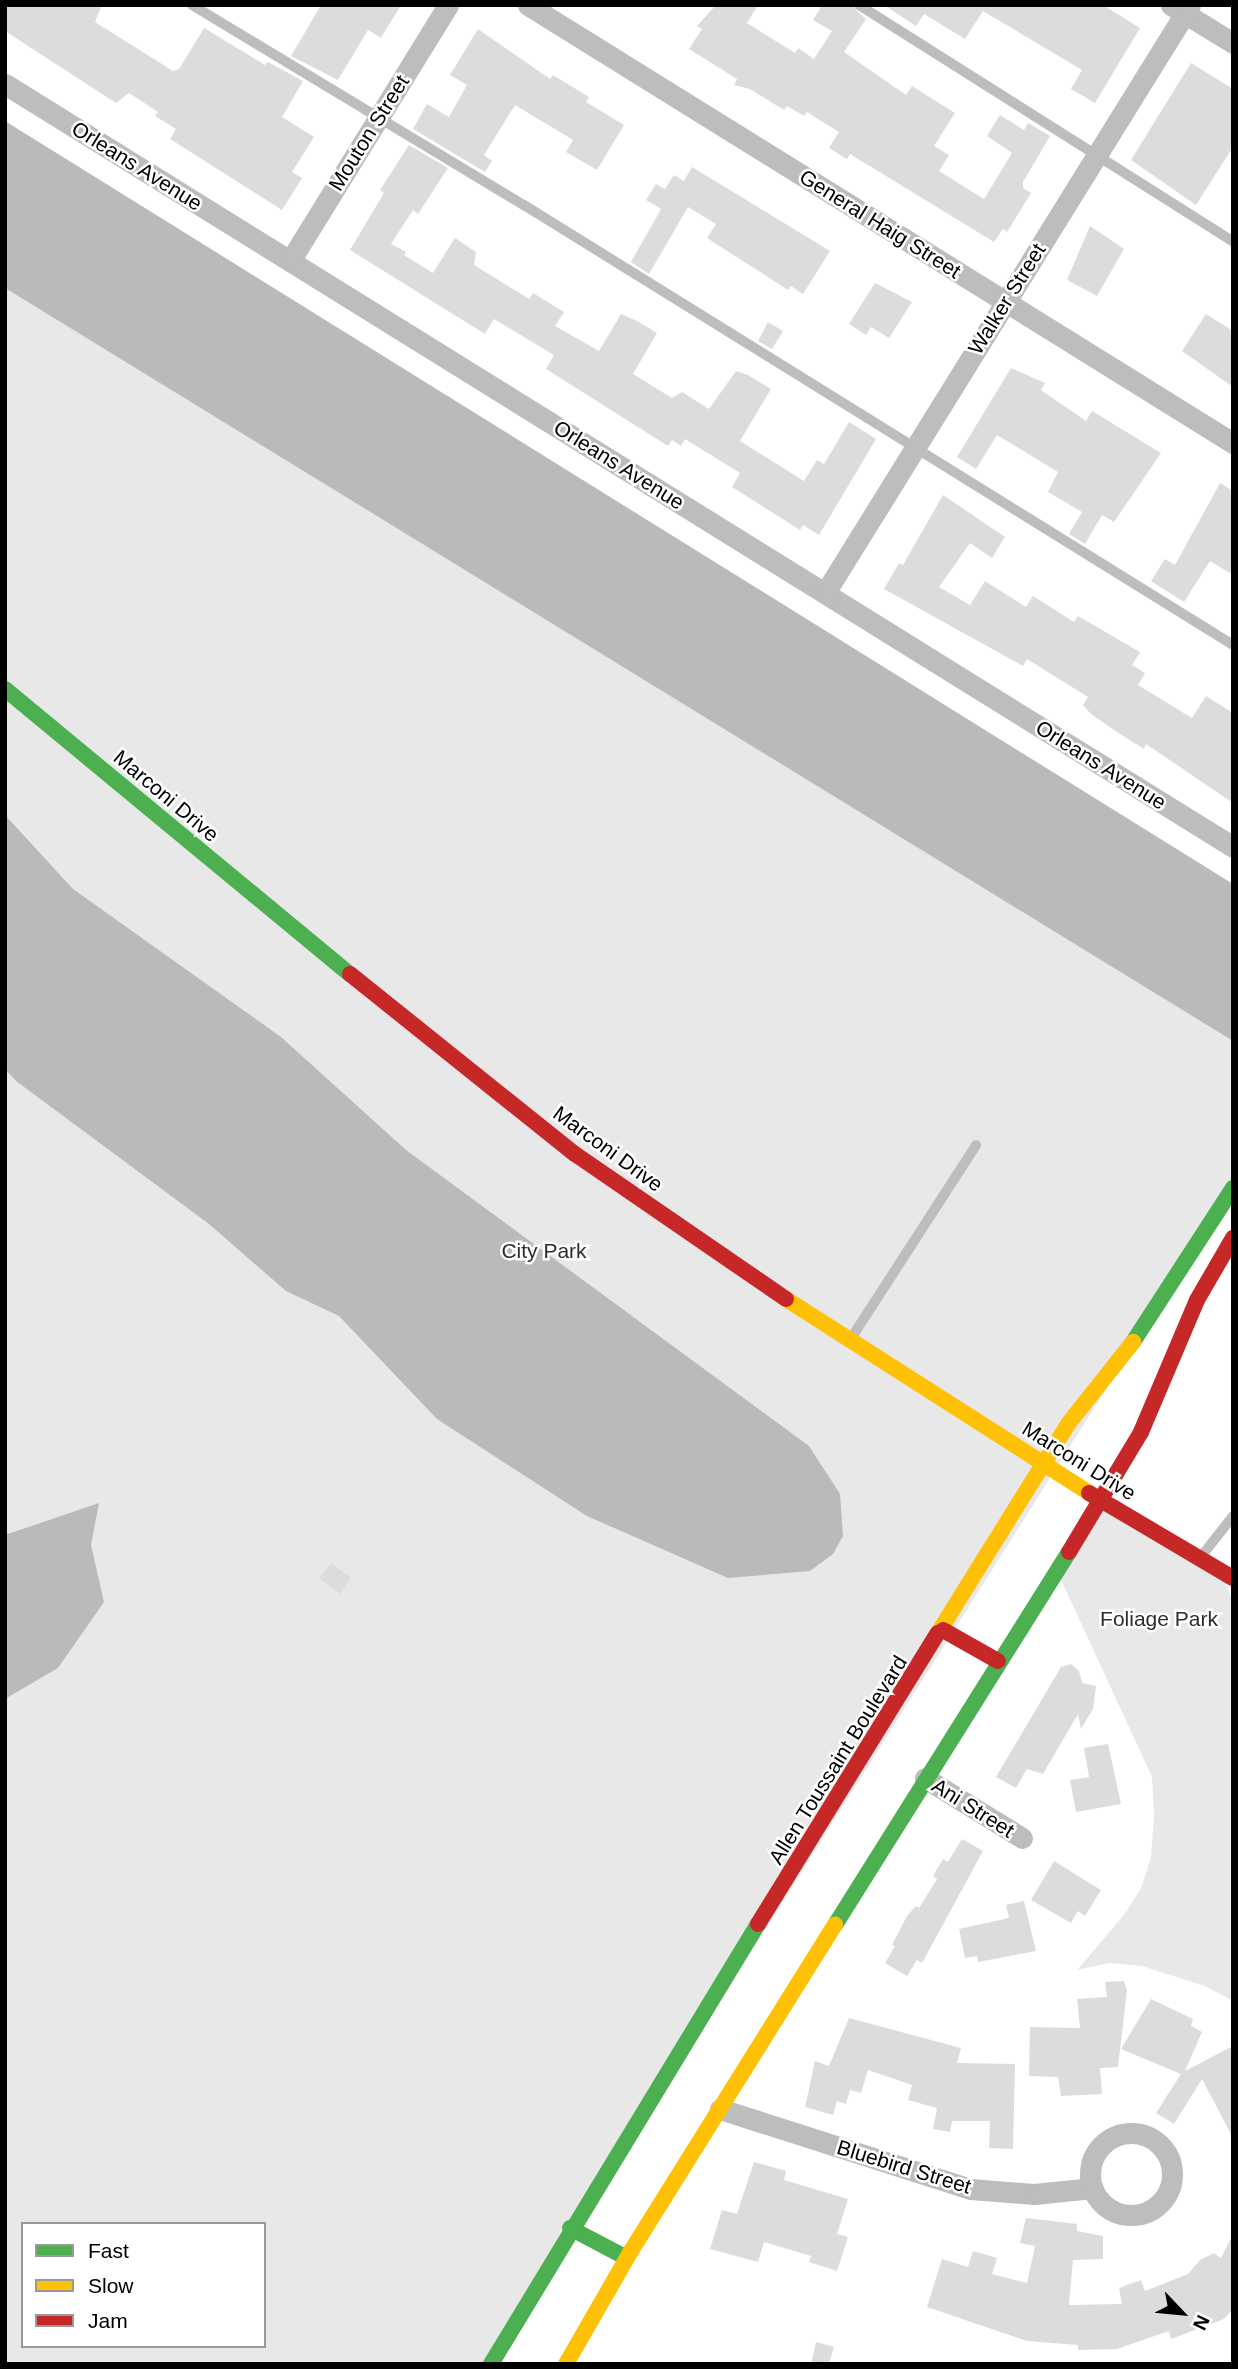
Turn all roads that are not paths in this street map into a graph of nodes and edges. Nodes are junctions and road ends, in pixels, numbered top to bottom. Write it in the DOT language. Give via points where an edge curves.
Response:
graph roads {
  1 [pos="192,5"];
  2 [pos="448,5"];
  3 [pos="528,5"];
  4 [pos="859,5"];
  5 [pos="1182,8"];
  6 [pos="1233,43"];
  7 [pos="5,84"];
  8 [pos="377,120"];
  9 [pos="1096,157"];
  10 [pos="1233,240"];
  11 [pos="290,261"];
  12 [pos="1005,302"];
  13 [pos="1233,443"];
  14 [pos="914,449"];
  15 [pos="825,593"];
  16 [pos="1233,645"];
  17 [pos="5,689"];
  18 [pos="1233,847"];
  19 [pos="976,1146"];
  20 [pos="1233,1188"];
  21 [pos="1233,1238"];
  22 [pos="848,1342"];
  23 [pos="1043,1466"];
  24 [pos="1101,1501"];
  25 [pos="1233,1516"];
  26 [pos="1200,1559"];
  27 [pos="1233,1578"];
  28 [pos="943,1630"];
  29 [pos="998,1661"];
  30 [pos="925,1778"];
  31 [pos="1022,1839"];
  32 [pos="720,2109"];
  33 [pos="1093,2188"];
  34 [pos="570,2228"];
  35 [pos="627,2258"];
  36 [pos="491,2364"];
  37 [pos="566,2364"];
  1 -- 8 [label="lane"];
  2 -- 8 [label="street, Mouton Street"];
  3 -- 12 [label="street, General Haig Street"];
  4 -- 9 [label="lane"];
  5 -- 6 [label="street"];
  5 -- 9 [label="street, Walker Street"];
  7 -- 11 [label="street, Orleans Avenue"];
  8 -- 11 [label="street, Mouton Street"];
  8 -- 14 [label="lane" via="524,205"];
  9 -- 10 [label="lane"];
  9 -- 12 [label="street, Walker Street"];
  11 -- 15 [label="street, Orleans Avenue"];
  12 -- 13 [label="street, General Haig Street"];
  12 -- 14 [label="street, Walker Street"];
  14 -- 15 [label="street, Walker Street"];
  14 -- 16 [label="lane"];
  15 -- 18 [label="street, Orleans Avenue"];
  17 -- 22 [label="main road, Marconi Drive" via="297,932 575,1154"];
  19 -- 22 [label="lane"];
  20 -- 23 [label="main road, Allen Toussaint Boulevard" via="1177,1281 1101,1379"];
  21 -- 24 [label="main road" via="1197,1300 1141,1432"];
  22 -- 23 [label="main road, Marconi Drive"];
  23 -- 24 [label="main road, Marconi Drive"];
  23 -- 28 [label="main road, Allen Toussaint Boulevard"];
  24 -- 26 [label="main road, Marconi Drive"];
  24 -- 29 [label="main road"];
  25 -- 26 [label="lane"];
  26 -- 27 [label="main road, Marconi Drive"];
  28 -- 29 [label="main road"];
  28 -- 34 [label="main road, Allen Toussaint Boulevard"];
  29 -- 30 [label="main road"];
  30 -- 31 [label="street, Ani Street"];
  30 -- 32 [label="main road"];
  32 -- 33 [label="street, Bluebird Street" via="971,2189 1034,2193"];
  32 -- 35 [label="main road"];
  34 -- 35 [label="main road"];
  34 -- 36 [label="main road, Allen Toussaint Boulevard"];
  35 -- 37 [label="main road"];
}
